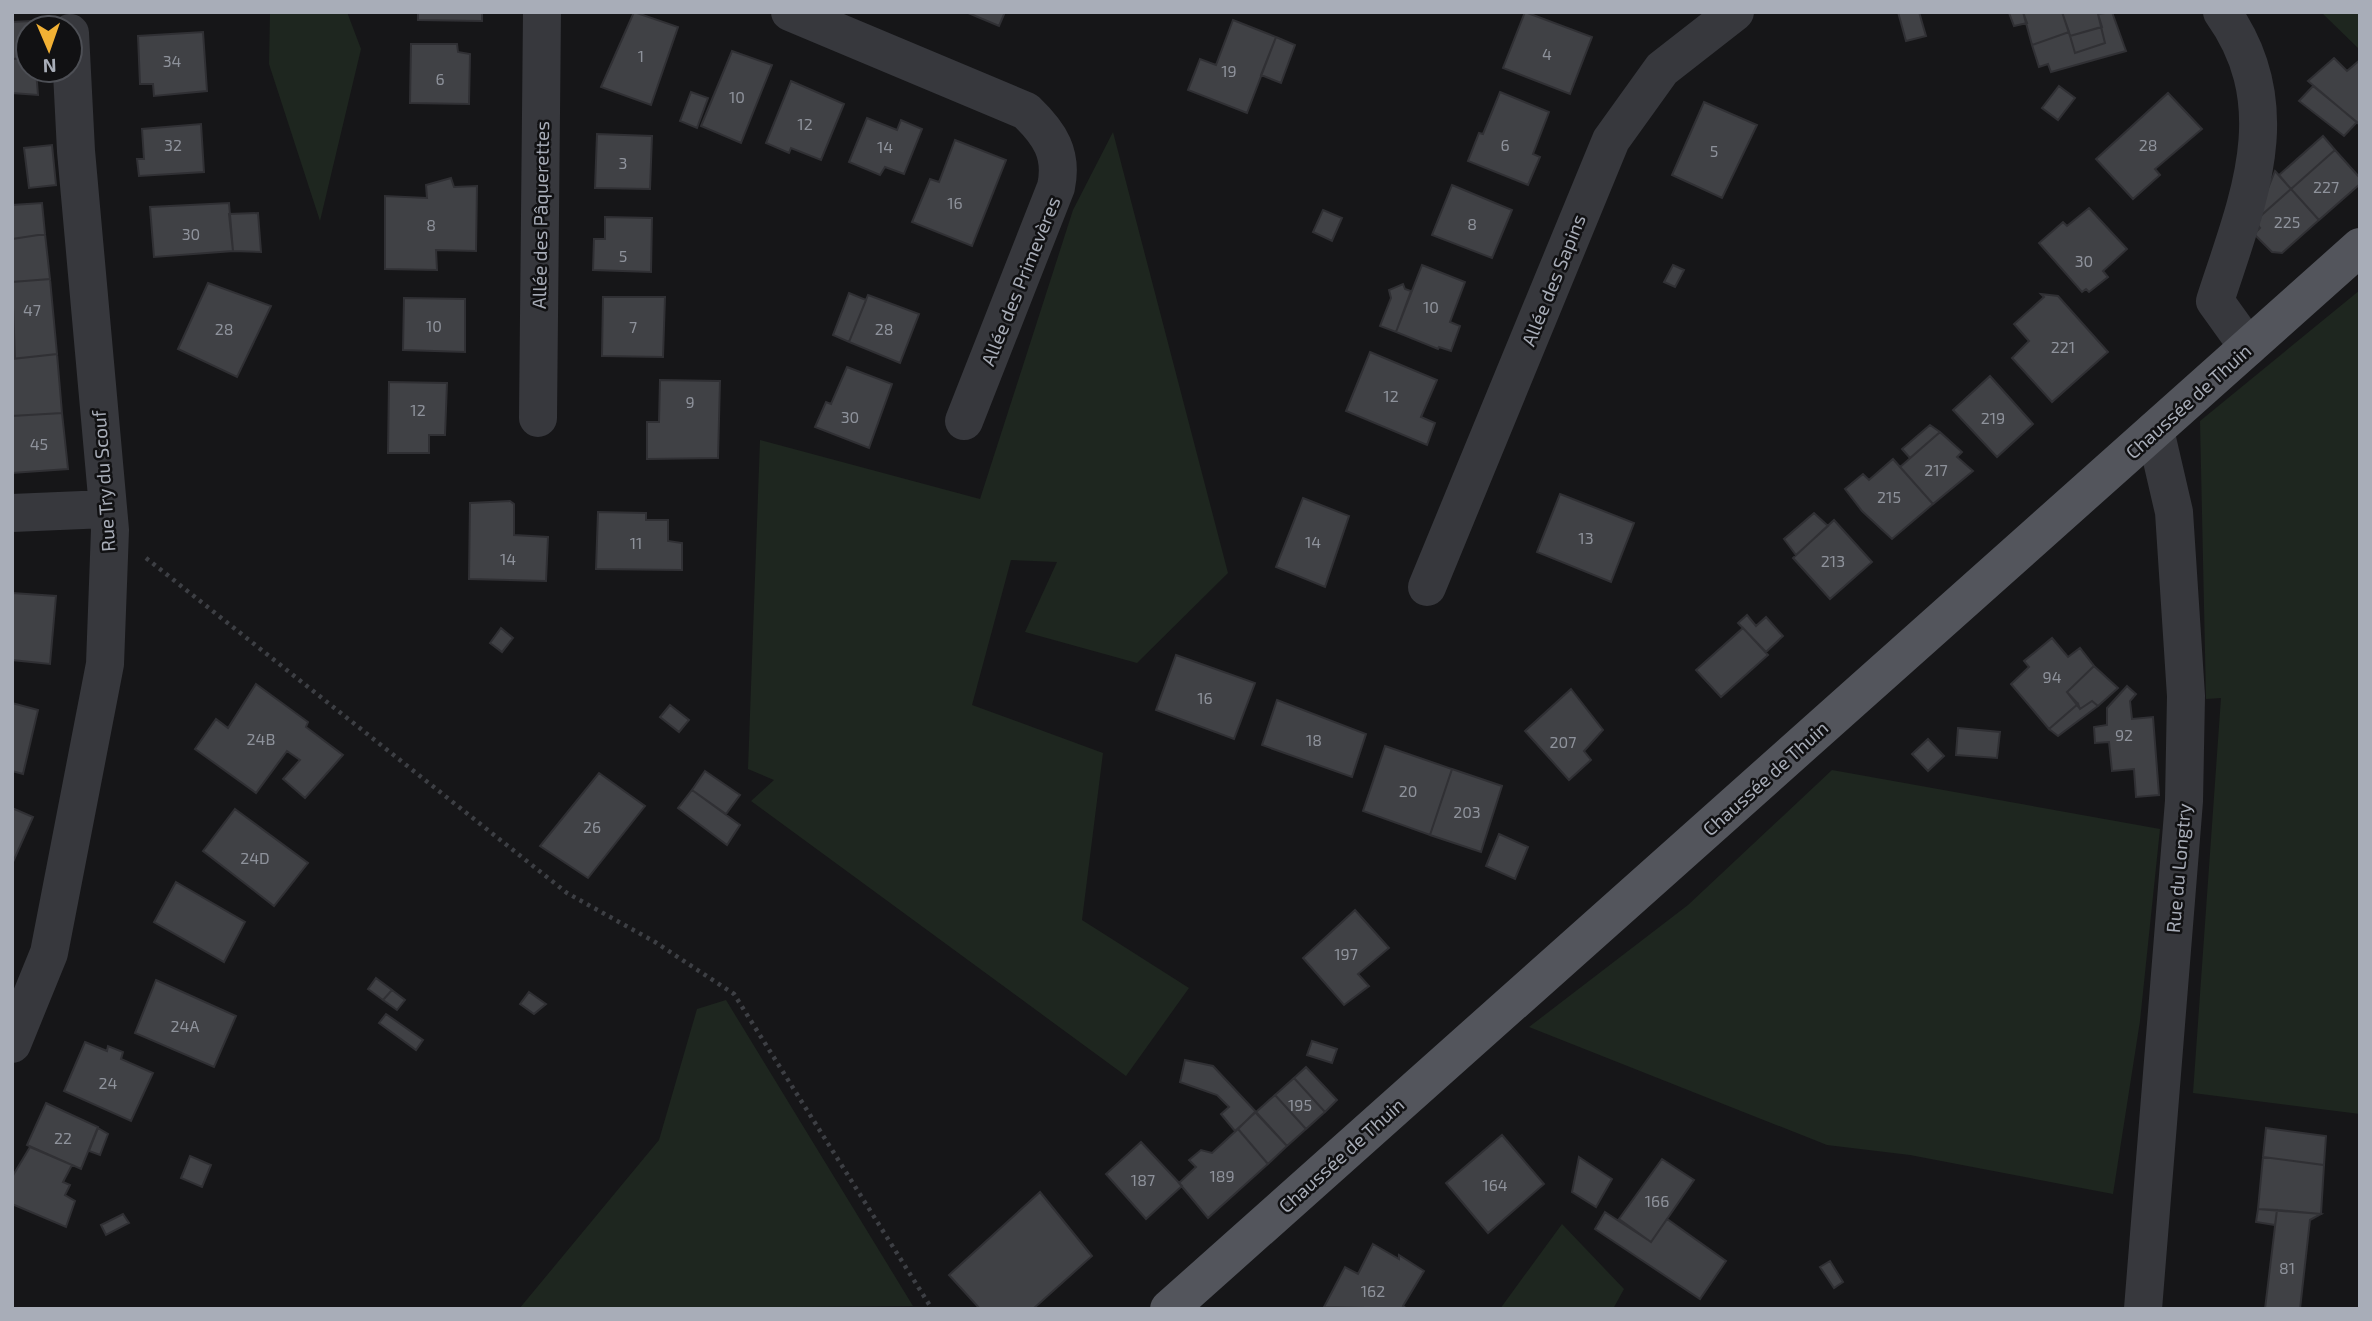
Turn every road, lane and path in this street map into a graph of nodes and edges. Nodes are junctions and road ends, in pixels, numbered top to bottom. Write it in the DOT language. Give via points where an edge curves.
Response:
graph roads {
  1 [pos="542,12"];
  2 [pos="790,12"];
  3 [pos="1735,12"];
  4 [pos="2222,12"];
  5 [pos="73,84"];
  6 [pos="2360,247"];
  7 [pos="2248,347"];
  8 [pos="538,418"];
  9 [pos="964,421"];
  10 [pos="2155,430"];
  11 [pos="12,513"];
  12 [pos="108,520"];
  13 [pos="1427,587"];
  14 [pos="12,1044"];
  15 [pos="932,1309"];
  16 [pos="1169,1309"];
  17 [pos="2143,1309"];
  1 -- 8 [label="street, Allée des Pâquerettes"];
  2 -- 9 [label="street, Allée des Primevères" via="1026,111 1057,149 1060,169 1056,187"];
  3 -- 13 [label="street, Allée des Sapins" via="1662,69 1611,140"];
  4 -- 7 [label="street" via="2240,37 2256,86 2259,119 2257,160 2248,200 2215,301"];
  5 -- 12 [label="street, Rue Try du Scouf"];
  6 -- 7 [label="main road, Chaussée de Thuin"];
  7 -- 10 [label="main road, Chaussée de Thuin"];
  10 -- 16 [label="main road, Chaussée de Thuin"];
  10 -- 17 [label="street, Rue du Longtry" via="2175,512 2186,696 2184,801"];
  11 -- 12 [label="street"];
  12 -- 14 [label="street, Rue Try du Scouf" via="106,664 49,953"];
  12 -- 15 [label="path" via="567,893 655,942 733,994"];
}
